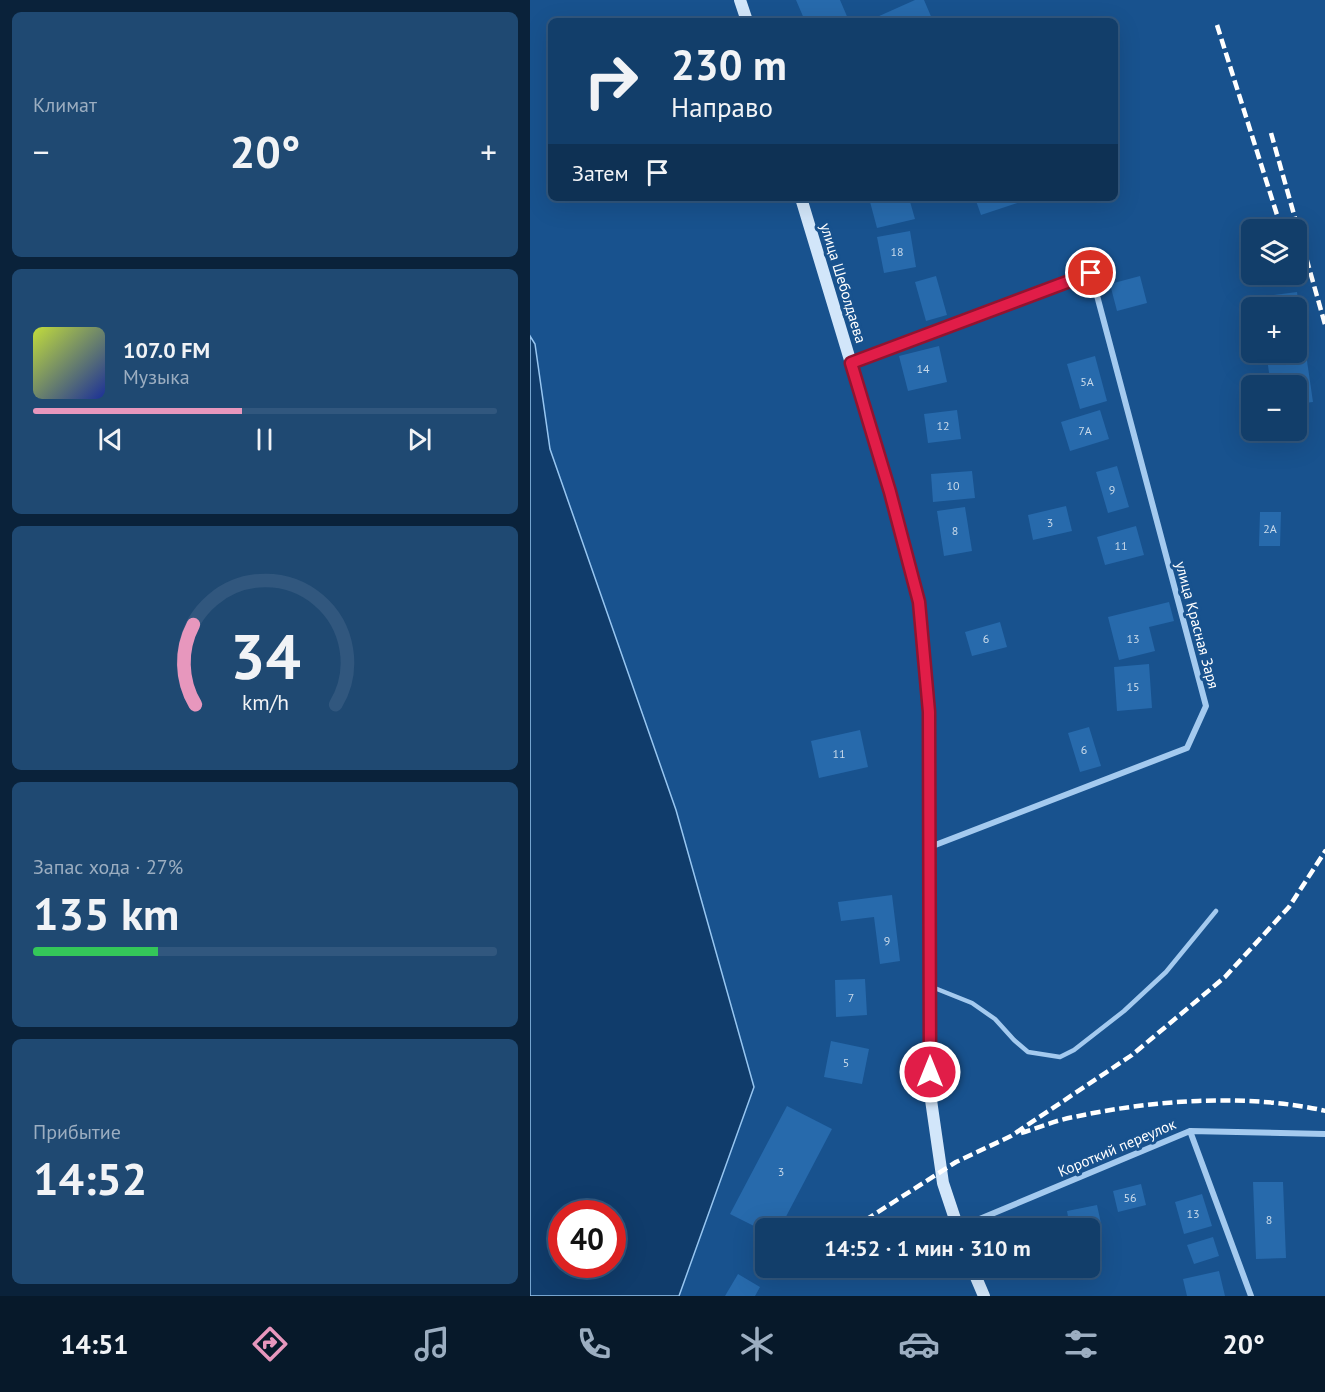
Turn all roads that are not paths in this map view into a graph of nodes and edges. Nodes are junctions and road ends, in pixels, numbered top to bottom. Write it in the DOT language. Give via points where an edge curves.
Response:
graph roads {
  1 [pos="740,0"];
  2 [pos="746,18"];
  3 [pos="802,201"];
  4 [pos="851,363"];
  5 [pos="929,847"];
  6 [pos="1216,911"];
  7 [pos="930,986"];
  8 [pos="1190,1131"];
  9 [pos="1325,1134"];
  10 [pos="955,1218"];
  11 [pos="982,1218"];
  12 [pos="976,1278"];
  13 [pos="984,1296"];
  14 [pos="1251,1296"];
  1 -- 2 [label="street"];
  3 -- 4 [label="street, улица Шеболдаева"];
  4 -- 5 [label="street, улица Шеболдаева" via="919,602 929,712"];
  4 -- 5 [label="street, улица Красная Заря" via="1091,273 1206,706 1187,748"];
  5 -- 7 [label="street, улица Шеболдаева"];
  6 -- 7 [label="lane" via="1166,972 1124,1011 1060,1057 1028,1052 995,1019 972,1003"];
  7 -- 10 [label="street, улица Шеболдаева" via="930,1093 943,1183"];
  8 -- 9 [label="street"];
  8 -- 11 [label="street, Короткий переулок"];
  8 -- 14 [label="street, Короткий переулок"];
  12 -- 13 [label="street"];
}
